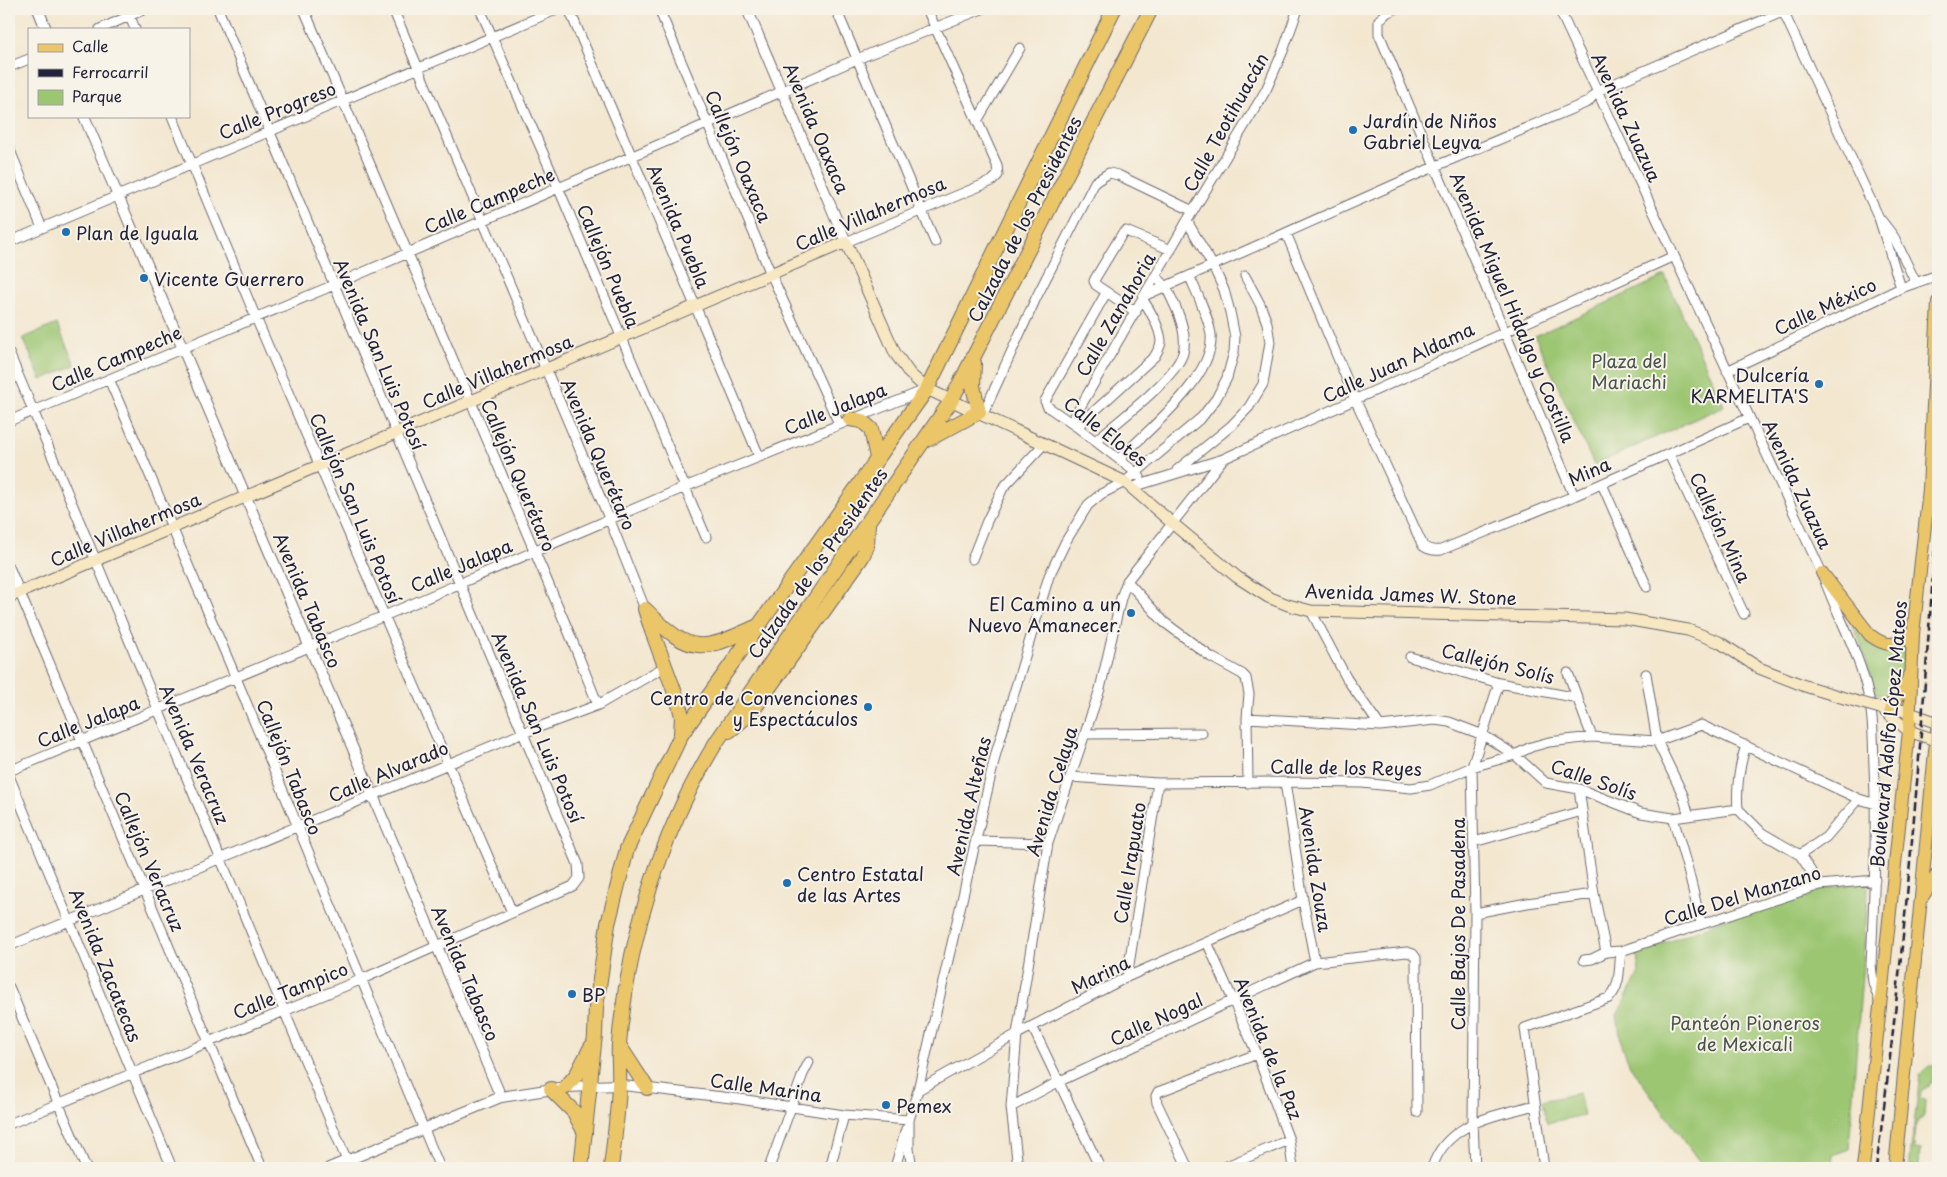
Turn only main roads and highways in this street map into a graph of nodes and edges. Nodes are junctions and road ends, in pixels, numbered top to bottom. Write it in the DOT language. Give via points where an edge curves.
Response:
graph roads {
  1 [pos="1100,9"];
  2 [pos="1114,9"];
  3 [pos="1151,9"];
  4 [pos="1106,25"];
  5 [pos="846,242"];
  6 [pos="1938,302"];
  7 [pos="974,360"];
  8 [pos="927,389"];
  9 [pos="952,401"];
  10 [pos="981,413"];
  11 [pos="845,422"];
  12 [pos="925,441"];
  13 [pos="877,458"];
  14 [pos="1822,573"];
  15 [pos="14,594"];
  16 [pos="758,626"];
  17 [pos="1914,634"];
  18 [pos="1912,671"];
  19 [pos="1884,708"];
  20 [pos="1910,713"];
  21 [pos="1938,722"];
  22 [pos="1909,731"];
  23 [pos="681,735"];
  24 [pos="1938,741"];
  25 [pos="1938,873"];
  26 [pos="1920,901"];
  27 [pos="593,1044"];
  28 [pos="619,1045"];
  29 [pos="566,1087"];
  30 [pos="647,1088"];
  31 [pos="551,1089"];
  32 [pos="585,1133"];
  33 [pos="582,1168"];
  34 [pos="611,1168"];
  35 [pos="1863,1168"];
  36 [pos="1895,1168"];
  1 -- 4 [label="highway"];
  2 -- 4 [label="highway, Calzada de los Presidentes"];
  3 -- 7 [label="highway, Calzada de los Presidentes"];
  4 -- 8 [label="highway, Calzada de los Presidentes"];
  5 -- 8 [label="main road, Avenida Oaxaca" via="898,357 910,374"];
  5 -- 15 [label="main road, Calle Villahermosa"];
  6 -- 17 [label="main road, Boulevard Adolfo López Mateos" via="1929,489"];
  7 -- 9 [label="highway, Calzada de los Presidentes"];
  7 -- 10 [label="highway" via="973,386"];
  8 -- 9 [label="main road, Avenida Oaxaca"];
  8 -- 13 [label="highway, Calzada de los Presidentes"];
  9 -- 10 [label="main road, Avenida James W. Stone"];
  9 -- 12 [label="highway, Calzada de los Presidentes"];
  10 -- 12 [label="highway"];
  10 -- 19 [label="main road, Avenida James W. Stone, bridge" via="1129,485 1237,577 1268,597 1288,605 1311,611 1616,619 1656,624 1688,630 1719,642 1759,668 1805,686"];
  11 -- 13 [label="highway" via="862,421 872,429"];
  12 -- 28 [label="highway, Calzada de los Presidentes" via="695,777 673,824 642,911 627,982"];
  13 -- 16 [label="highway, Calzada de los Presidentes"];
  14 -- 17 [label="main road" via="1870,635 1880,642 1888,645"];
  16 -- 23 [label="highway, Calzada de los Presidentes"];
  16 -- 23 [label="highway" via="716,644 688,644 673,636 645,609 682,716"];
  17 -- 18 [label="main road, Boulevard Adolfo López Mateos"];
  18 -- 19 [label="main road" via="1903,690"];
  18 -- 20 [label="main road, Boulevard Adolfo López Mateos"];
  19 -- 20 [label="main road, Avenida James W. Stone"];
  19 -- 22 [label="main road, Avenida James W. Stone"];
  20 -- 21 [label="main road, Avenida James W. Stone"];
  20 -- 22 [label="main road, Boulevard Adolfo López Mateos"];
  21 -- 24 [label="main road"];
  22 -- 24 [label="main road, Avenida James W. Stone"];
  22 -- 35 [label="main road, Boulevard Adolfo López Mateos"];
  23 -- 27 [label="highway, Calzada de los Presidentes" via="627,849 608,924"];
  24 -- 26 [label="main road"];
  25 -- 26 [label="main road"];
  26 -- 36 [label="main road"];
  27 -- 29 [label="highway"];
  27 -- 32 [label="highway, Calzada de los Presidentes"];
  28 -- 30 [label="highway"];
  28 -- 34 [label="highway, Calzada de los Presidentes" via="619,1085"];
  31 -- 32 [label="highway" via="574,1112"];
  32 -- 33 [label="highway, Calzada de los Presidentes"];
}
